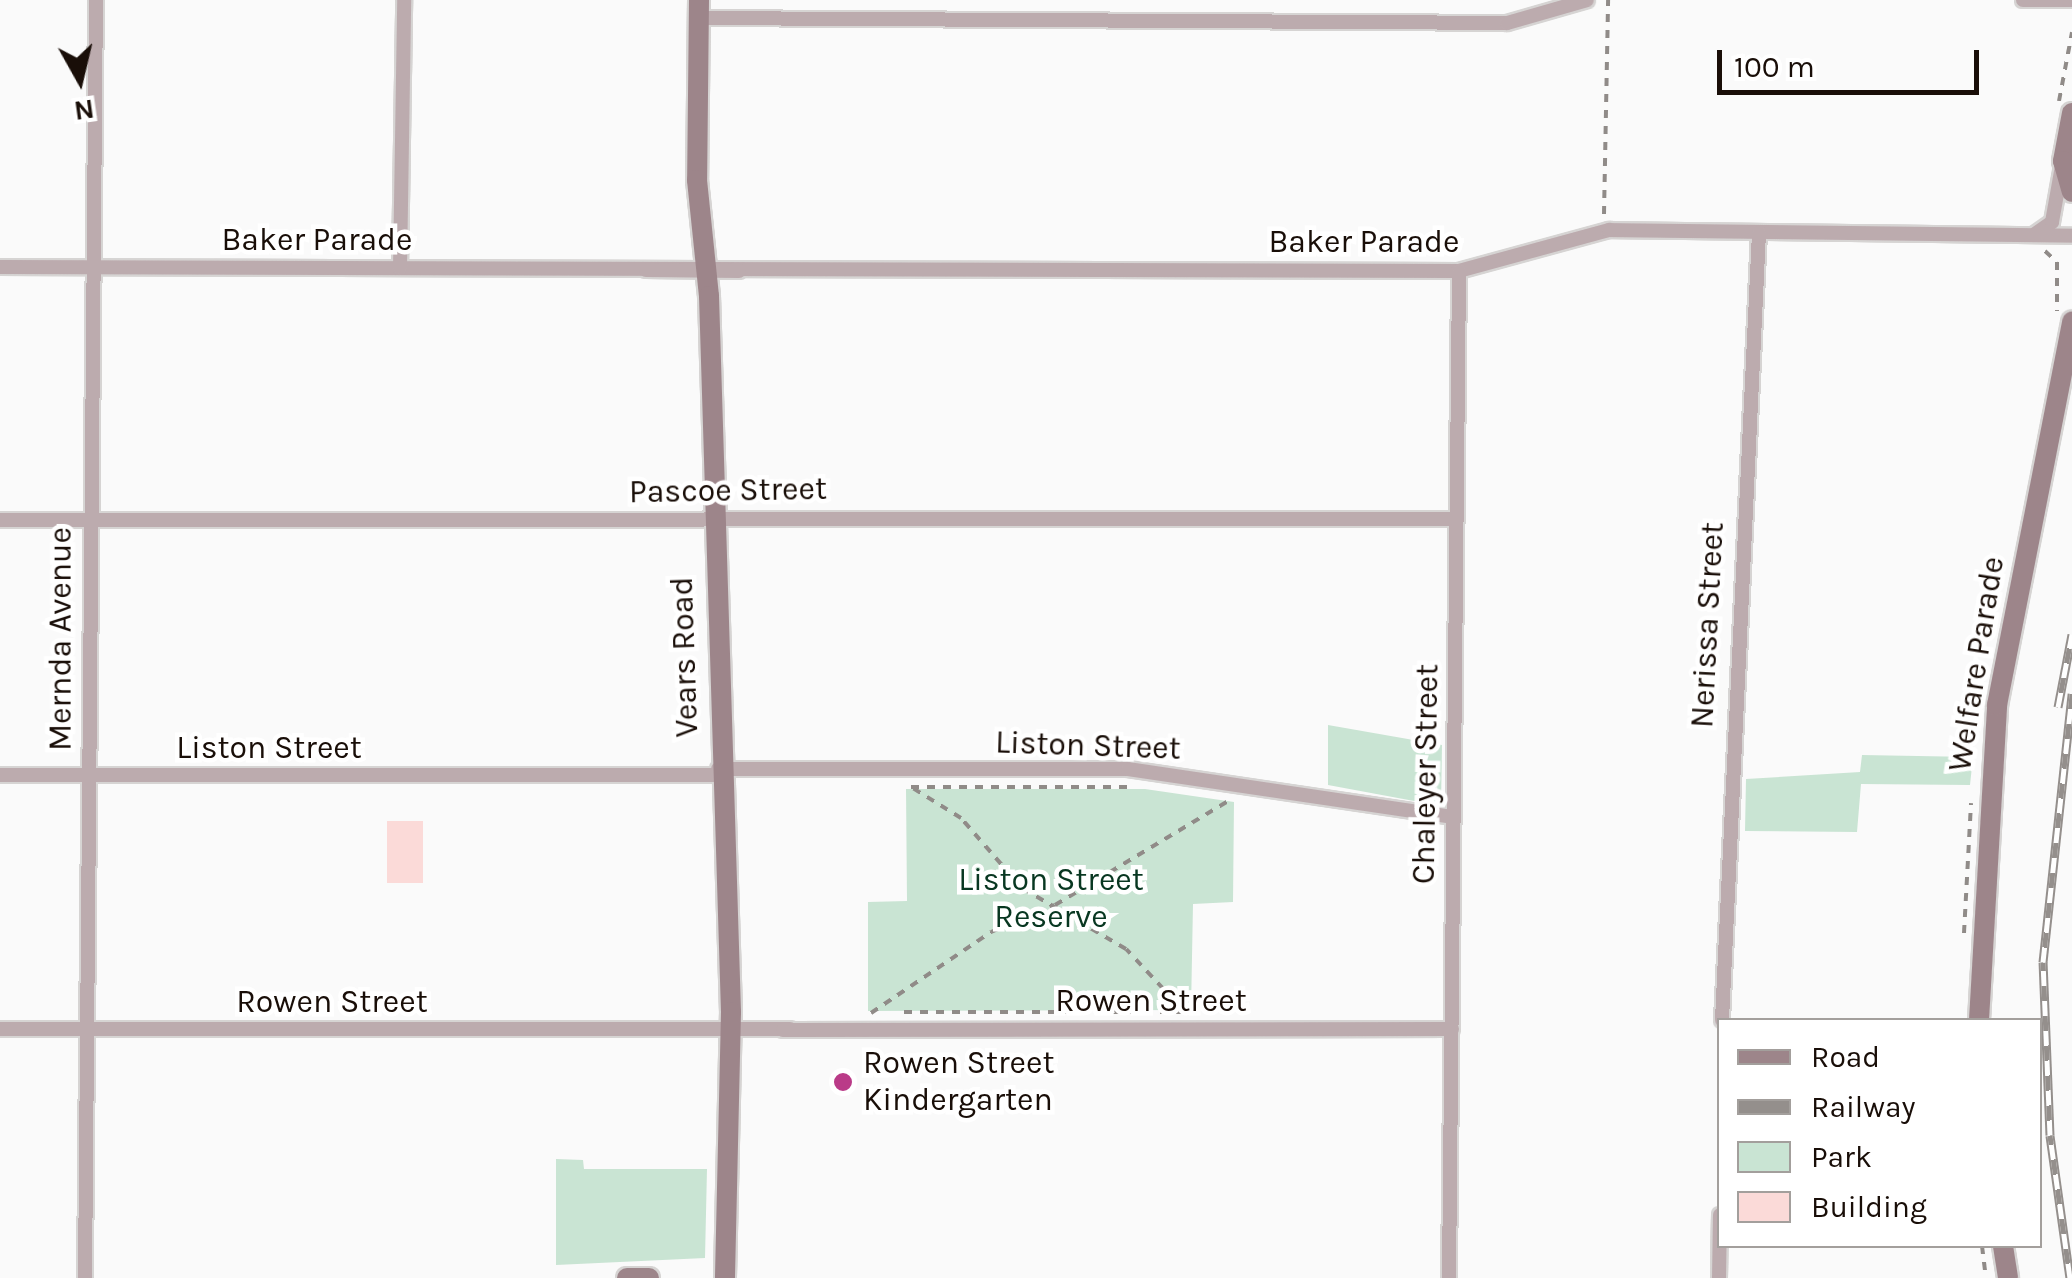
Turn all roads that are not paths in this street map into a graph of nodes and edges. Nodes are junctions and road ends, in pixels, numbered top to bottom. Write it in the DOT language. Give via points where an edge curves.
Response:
graph roads {
  1 [pos="96,0"];
  2 [pos="404,0"];
  3 [pos="1586,0"];
  4 [pos="2023,0"];
  5 [pos="2072,0"];
  6 [pos="699,9"];
  7 [pos="2072,113"];
  8 [pos="2063,161"];
  9 [pos="2072,192"];
  10 [pos="1759,232"];
  11 [pos="2025,236"];
  12 [pos="2072,236"];
  13 [pos="0,267"];
  14 [pos="92,267"];
  15 [pos="400,268"];
  16 [pos="699,268"];
  17 [pos="1459,271"];
  18 [pos="2072,321"];
  19 [pos="710,518"];
  20 [pos="1456,519"];
  21 [pos="0,520"];
  22 [pos="89,520"];
  23 [pos="719,772"];
  24 [pos="0,775"];
  25 [pos="88,775"];
  26 [pos="1453,817"];
  27 [pos="1722,1018"];
  28 [pos="1979,1018"];
  29 [pos="1452,1029"];
  30 [pos="0,1030"];
  31 [pos="86,1030"];
  32 [pos="726,1030"];
  33 [pos="1719,1248"];
  34 [pos="1994,1248"];
  35 [pos="2003,1248"];
  36 [pos="84,1278"];
  37 [pos="627,1278"];
  38 [pos="649,1278"];
  39 [pos="725,1278"];
  40 [pos="1449,1278"];
  41 [pos="1719,1278"];
  42 [pos="1990,1278"];
  43 [pos="2008,1278"];
  1 -- 14 [label="street, Mernda Avenue"];
  2 -- 15 [label="street"];
  3 -- 6 [label="street" via="1507,22"];
  4 -- 5 [label="street"];
  6 -- 16 [label="street, Vears Road"];
  7 -- 8 [label="street"];
  8 -- 9 [label="street"];
  8 -- 11 [label="street" via="2052,222"];
  10 -- 11 [label="street, Baker Parade"];
  10 -- 17 [label="street, Baker Parade" via="1602,231"];
  10 -- 27 [label="street, Nerissa Street"];
  11 -- 12 [label="street, Baker Parade"];
  13 -- 14 [label="street, Baker Parade"];
  14 -- 15 [label="street, Baker Parade"];
  14 -- 22 [label="street, Mernda Avenue"];
  15 -- 16 [label="street, Baker Parade"];
  16 -- 17 [label="street, Baker Parade"];
  16 -- 19 [label="street, Vears Road"];
  17 -- 20 [label="street, Chaleyer Street"];
  18 -- 28 [label="street, Welfare Parade" via="1997,705"];
  19 -- 20 [label="street, Pascoe Street"];
  19 -- 22 [label="street, Pascoe Street"];
  19 -- 23 [label="street, Vears Road"];
  20 -- 26 [label="street, Chaleyer Street"];
  21 -- 22 [label="street, Pascoe Street"];
  22 -- 25 [label="street, Mernda Avenue"];
  23 -- 25 [label="street, Liston Street"];
  23 -- 26 [label="street, Liston Street" via="1128,769"];
  23 -- 32 [label="street, Vears Road"];
  24 -- 25 [label="street, Liston Street"];
  25 -- 31 [label="street, Mernda Avenue"];
  26 -- 29 [label="street, Chaleyer Street"];
  29 -- 32 [label="street, Rowen Street"];
  29 -- 40 [label="street, Chaleyer Street"];
  30 -- 31 [label="street, Rowen Street"];
  31 -- 32 [label="street, Rowen Street"];
  31 -- 36 [label="street, Mernda Avenue"];
  32 -- 39 [label="street, Vears Road"];
  33 -- 41 [label="street"];
  34 -- 42 [label="street"];
  35 -- 43 [label="street"];
  37 -- 38 [label="street"];
}
